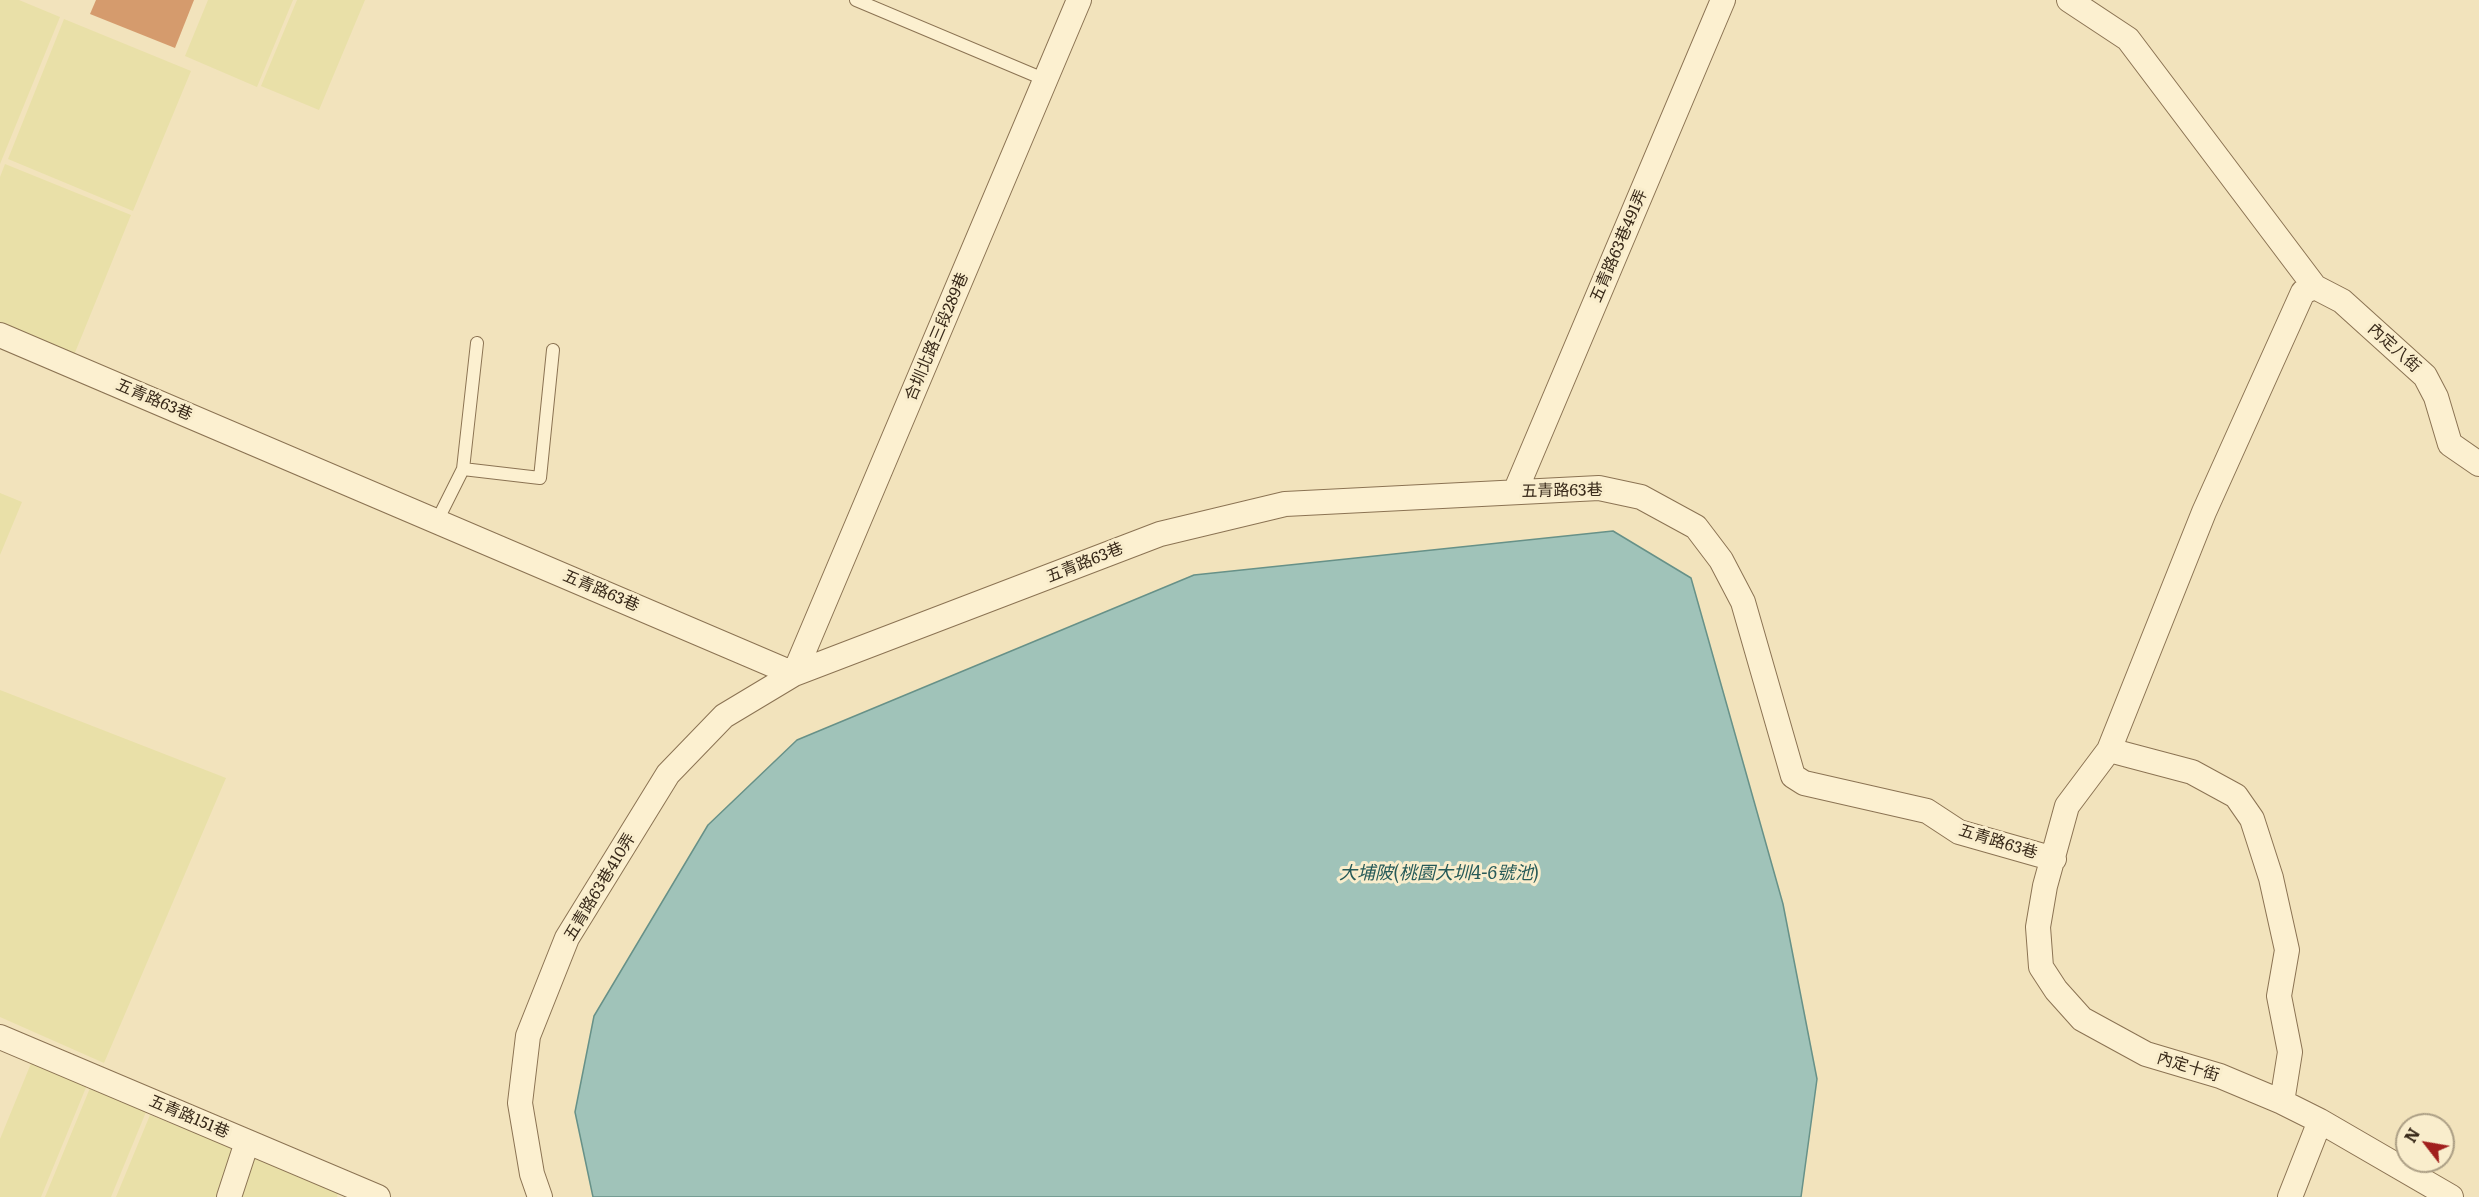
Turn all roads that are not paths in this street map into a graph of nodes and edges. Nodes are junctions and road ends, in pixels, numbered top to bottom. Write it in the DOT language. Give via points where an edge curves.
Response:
graph roads {
  1 [pos="856,0"];
  2 [pos="1079,0"];
  3 [pos="1724,0"];
  4 [pos="2069,0"];
  5 [pos="1046,80"];
  6 [pos="2309,290"];
  7 [pos="0,335"];
  8 [pos="477,343"];
  9 [pos="553,350"];
  10 [pos="2479,464"];
  11 [pos="463,469"];
  12 [pos="1515,492"];
  13 [pos="437,520"];
  14 [pos="794,674"];
  15 [pos="2109,750"];
  16 [pos="2054,859"];
  17 [pos="0,1037"];
  18 [pos="2282,1102"];
  19 [pos="2320,1121"];
  20 [pos="247,1142"];
  21 [pos="229,1197"];
  22 [pos="378,1197"];
  23 [pos="540,1197"];
  24 [pos="2290,1197"];
  25 [pos="2451,1197"];
  1 -- 5 [label="lane"];
  2 -- 5 [label="street, 合圳北路三段289巷"];
  3 -- 12 [label="street, 五青路63巷491弄"];
  4 -- 6 [label="street" via="2128,39"];
  5 -- 14 [label="street, 合圳北路三段289巷"];
  6 -- 10 [label="street, 內定八街" via="2342,302 2425,376 2436,397 2450,444"];
  6 -- 15 [label="street, 內定十街" via="2204,512"];
  7 -- 13 [label="street, 五青路63巷"];
  8 -- 11 [label="lane"];
  9 -- 11 [label="lane" via="540,478"];
  11 -- 13 [label="lane"];
  12 -- 14 [label="street, 五青路63巷" via="1285,504 1160,534"];
  12 -- 16 [label="street, 五青路63巷" via="1599,488 1641,497 1696,527 1721,560 1743,602 1793,776 1804,783 1928,811 1959,832"];
  13 -- 14 [label="street, 五青路63巷"];
  14 -- 23 [label="street, 五青路63巷410弄" via="724,716 668,774 567,938 528,1036 520,1103 532,1174"];
  15 -- 16 [label="street, 內定十街" via="2067,806"];
  15 -- 18 [label="street" via="2192,772 2236,796 2252,819 2271,878 2287,950 2280,996 2290,1052"];
  16 -- 18 [label="street, 內定十街" via="2038,927 2041,967 2062,998 2082,1019 2146,1054 2220,1076"];
  17 -- 20 [label="street, 五青路151巷"];
  18 -- 19 [label="street, 內定十街"];
  19 -- 24 [label="street"];
  19 -- 25 [label="street, 內定十街"];
  20 -- 21 [label="street"];
  20 -- 22 [label="street, 五青路151巷"];
}
